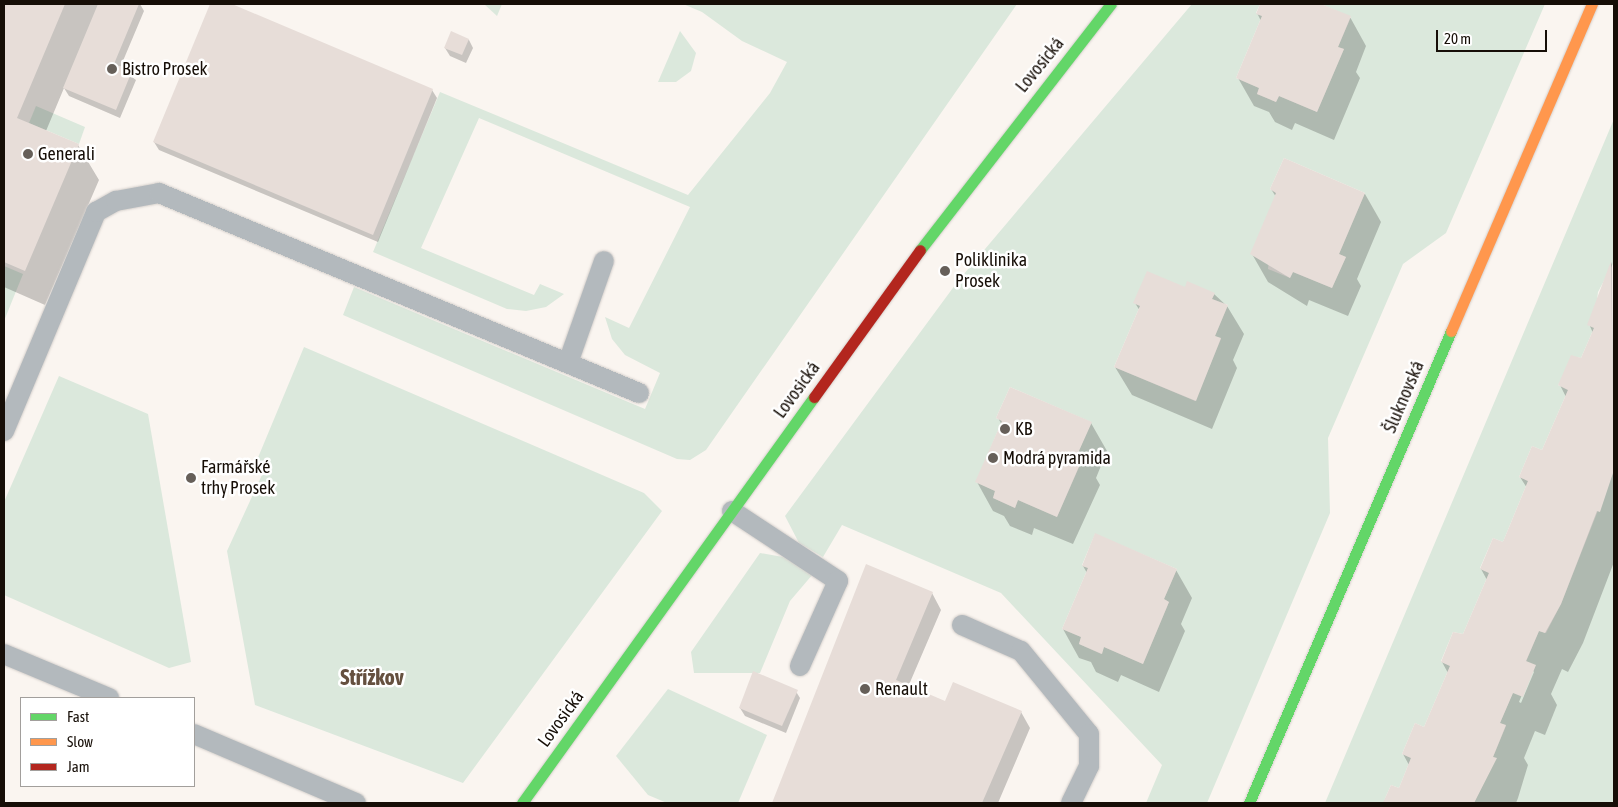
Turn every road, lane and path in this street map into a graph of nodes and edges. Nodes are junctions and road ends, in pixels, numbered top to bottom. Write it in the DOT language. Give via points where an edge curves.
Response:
graph roads {
  1 [pos="1111,4"];
  2 [pos="1592,4"];
  3 [pos="604,261"];
  4 [pos="568,363"];
  5 [pos="639,393"];
  6 [pos="4,430"];
  7 [pos="732,511"];
  8 [pos="962,625"];
  9 [pos="4,654"];
  10 [pos="800,666"];
  11 [pos="107,697"];
  12 [pos="195,734"];
  13 [pos="356,803"];
  14 [pos="522,803"];
  15 [pos="1071,803"];
  16 [pos="1249,803"];
  1 -- 7 [label="street, Lovosická" via="970,180"];
  2 -- 16 [label="street, Šluknovská"];
  3 -- 4 [label="lane"];
  4 -- 5 [label="lane"];
  4 -- 6 [label="lane" via="159,193 116,200 96,212"];
  7 -- 10 [label="lane" via="838,581"];
  7 -- 14 [label="street, Lovosická"];
  8 -- 15 [label="lane" via="1021,652 1089,734 1089,766"];
  9 -- 11 [label="lane"];
  12 -- 13 [label="lane"];
}
